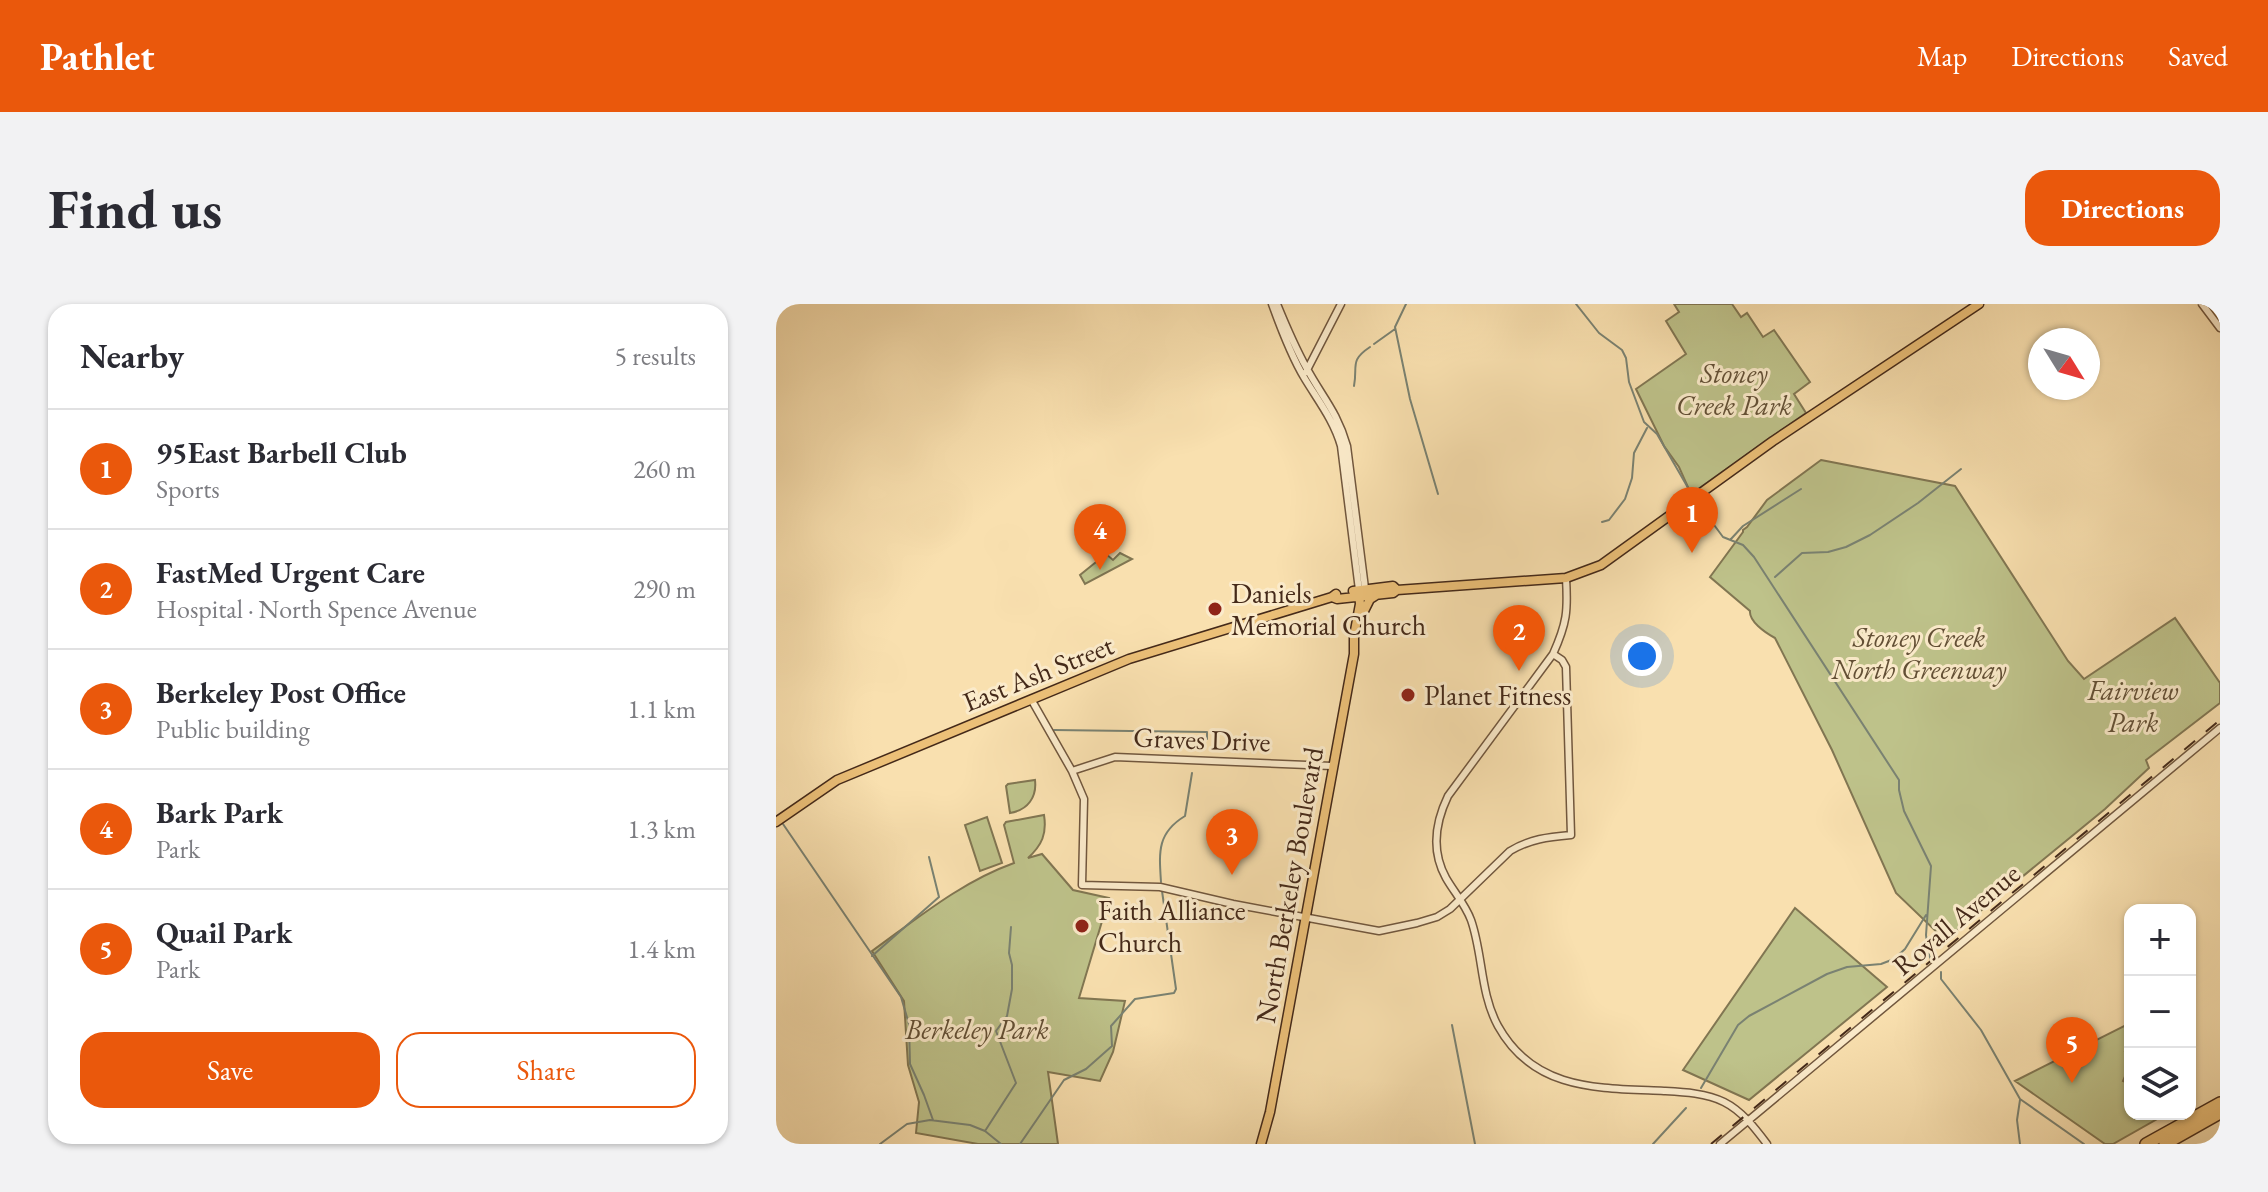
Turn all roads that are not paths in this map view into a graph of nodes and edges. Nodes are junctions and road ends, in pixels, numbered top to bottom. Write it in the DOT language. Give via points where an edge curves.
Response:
graph roads {
  1 [pos="1275,304"];
  2 [pos="1341,304"];
  3 [pos="1979,304"];
  4 [pos="2202,304"];
  5 [pos="2220,328"];
  6 [pos="1306,374"];
  7 [pos="1566,578"];
  8 [pos="1397,590"];
  9 [pos="1362,592"];
  10 [pos="1379,594"];
  11 [pos="1364,611"];
  12 [pos="1355,643"];
  13 [pos="1553,654"];
  14 [pos="1031,699"];
  15 [pos="2220,728"];
  16 [pos="1332,766"];
  17 [pos="1072,771"];
  18 [pos="776,822"];
  19 [pos="1461,900"];
  20 [pos="1305,917"];
  21 [pos="2220,1103"];
  22 [pos="2220,1113"];
  23 [pos="1749,1121"];
  24 [pos="1264,1141"];
  25 [pos="1720,1144"];
  26 [pos="1767,1144"];
  27 [pos="2146,1144"];
  28 [pos="2165,1144"];
  1 -- 6 [label="street"];
  2 -- 6 [label="street"];
  3 -- 7 [label="main road, East Ash Street" via="1773,441 1601,565"];
  4 -- 5 [label="street"];
  6 -- 9 [label="street" via="1333,408 1347,446"];
  7 -- 8 [label="main road, East Ash Street"];
  7 -- 13 [label="street" via="1565,629"];
  8 -- 9 [label="main road, East Ash Street" via="1393,586"];
  8 -- 10 [label="main road, East Ash Street"];
  9 -- 10 [label="main road, East Ash Street"];
  9 -- 11 [label="main road, North Berkeley Boulevard"];
  9 -- 12 [label="main road, North Berkeley Boulevard"];
  9 -- 14 [label="main road, East Ash Street" via="1129,659"];
  10 -- 11 [label="main road"];
  11 -- 12 [label="main road, North Berkeley Boulevard"];
  12 -- 16 [label="main road, North Berkeley Boulevard"];
  13 -- 19 [label="street" via="1439,814 1440,864"];
  13 -- 19 [label="street" via="1566,667 1571,835 1547,837 1510,851"];
  14 -- 17 [label="street"];
  14 -- 18 [label="main road, East Ash Street" via="837,780"];
  15 -- 23 [label="street, Royall Avenue"];
  16 -- 17 [label="street, Graves Drive" via="1115,757"];
  16 -- 20 [label="main road, North Berkeley Boulevard"];
  17 -- 20 [label="street" via="1084,799 1082,885 1160,887"];
  19 -- 20 [label="street" via="1433,918 1379,931"];
  19 -- 23 [label="street" via="1471,919 1497,1025 1536,1069 1594,1088 1688,1093 1719,1100"];
  20 -- 24 [label="main road, North Berkeley Boulevard"];
  21 -- 27 [label="highway"];
  22 -- 28 [label="highway"];
  23 -- 25 [label="street, Royall Avenue"];
  23 -- 26 [label="street"];
}
